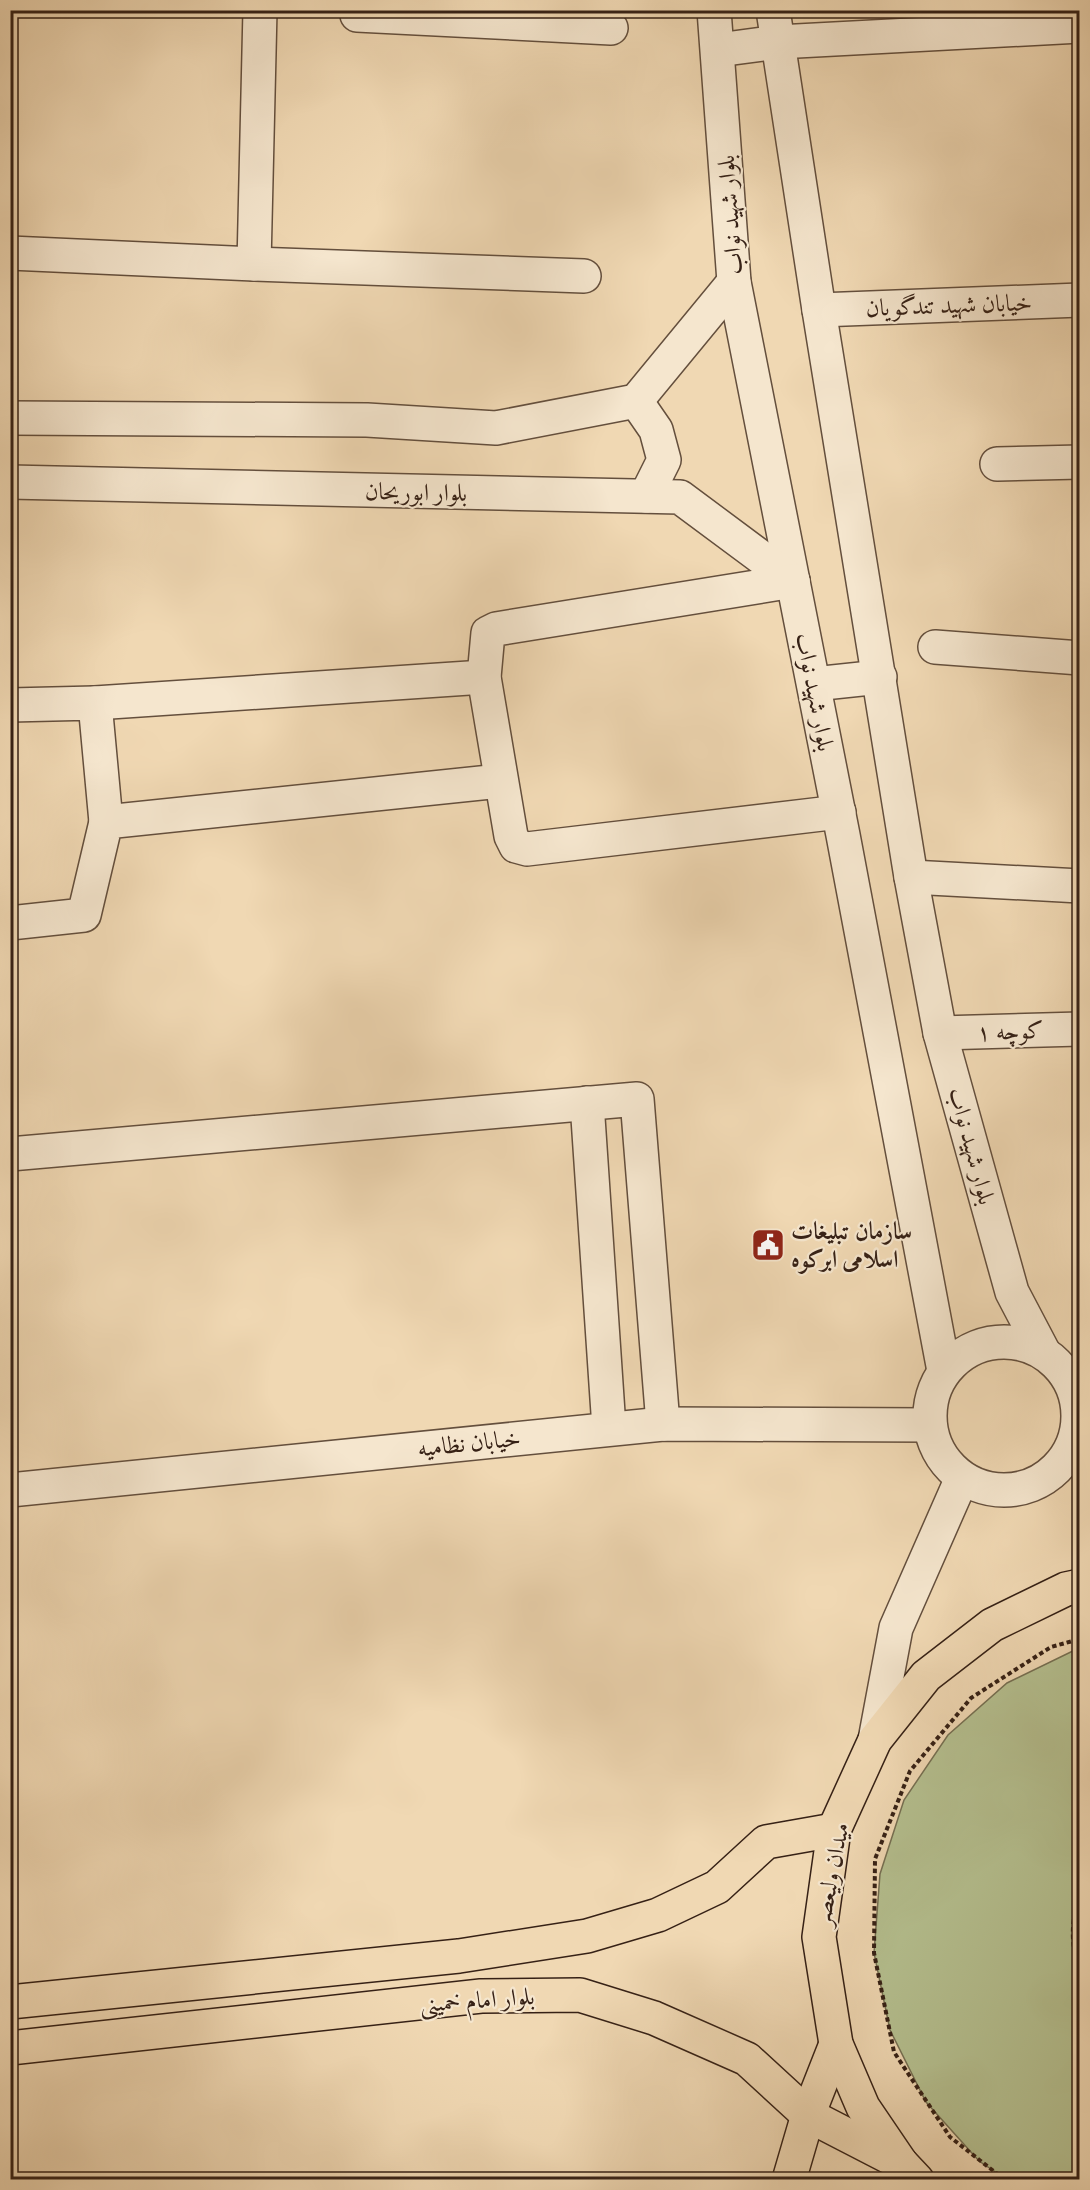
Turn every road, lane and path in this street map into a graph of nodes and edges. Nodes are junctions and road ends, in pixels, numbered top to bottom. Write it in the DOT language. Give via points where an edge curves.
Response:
graph roads {
  1 [pos="260,10"];
  2 [pos="714,10"];
  3 [pos="773,10"];
  4 [pos="357,15"];
  5 [pos="470,16"];
  6 [pos="1080,26"];
  7 [pos="611,28"];
  8 [pos="777,42"];
  9 [pos="718,50"];
  10 [pos="10,253"];
  11 [pos="254,264"];
  12 [pos="584,276"];
  13 [pos="734,282"];
  14 [pos="1080,300"];
  15 [pos="819,310"];
  16 [pos="636,401"];
  17 [pos="10,418"];
  18 [pos="1080,462"];
  19 [pos="997,464"];
  20 [pos="10,482"];
  21 [pos="646,496"];
  22 [pos="793,581"];
  23 [pos="935,647"];
  24 [pos="1080,658"];
  25 [pos="484,677"];
  26 [pos="880,677"];
  27 [pos="814,684"];
  28 [pos="95,703"];
  29 [pos="10,705"];
  30 [pos="500,781"];
  31 [pos="839,812"];
  32 [pos="106,822"];
  33 [pos="911,878"];
  34 [pos="1080,886"];
  35 [pos="10,923"];
  36 [pos="1080,1029"];
  37 [pos="940,1033"];
  38 [pos="587,1103"];
  39 [pos="10,1154"];
  40 [pos="650,1252"];
  41 [pos="599,1257"];
  42 [pos="1043,1351"];
  43 [pos="944,1371"];
  44 [pos="1079,1413"];
  45 [pos="663,1424"];
  46 [pos="930,1425"];
  47 [pos="609,1428"];
  48 [pos="962,1478"];
  49 [pos="10,1490"];
  50 [pos="1080,1586"];
  51 [pos="1080,1639"];
  52 [pos="875,1740"];
  53 [pos="834,1830"];
  54 [pos="1080,1898"];
  55 [pos="1080,1974"];
  56 [pos="10,2002"];
  57 [pos="836,2044"];
  58 [pos="10,2048"];
  59 [pos="808,2115"];
  60 [pos="909,2171"];
  61 [pos="789,2180"];
  62 [pos="1005,2180"];
  1 -- 11 [label="street"];
  2 -- 9 [label="street, بلوار شهید نواب"];
  3 -- 8 [label="street, بلوار شهید نواب"];
  4 -- 5 [label="street"];
  5 -- 7 [label="street"];
  6 -- 8 [label="street"];
  8 -- 9 [label="street"];
  8 -- 15 [label="street, بلوار شهید نواب"];
  9 -- 13 [label="street, بلوار شهید نواب"];
  10 -- 11 [label="street"];
  11 -- 12 [label="street"];
  13 -- 16 [label="street"];
  13 -- 22 [label="street, بلوار شهید نواب"];
  14 -- 15 [label="street, خیابان شهید تندگویان"];
  15 -- 26 [label="street, بلوار شهید نواب"];
  16 -- 17 [label="street" via="496,428 367,420"];
  16 -- 21 [label="street" via="656,430 664,460"];
  18 -- 19 [label="street"];
  20 -- 21 [label="street, بلوار ابوریحان"];
  21 -- 22 [label="street, بلوار ابوریحان" via="680,497"];
  22 -- 25 [label="street" via="495,629 486,640"];
  22 -- 27 [label="street, بلوار شهید نواب"];
  23 -- 24 [label="street"];
  25 -- 28 [label="street"];
  25 -- 30 [label="street"];
  26 -- 27 [label="street"];
  26 -- 33 [label="street, بلوار شهید نواب"];
  27 -- 31 [label="street, بلوار شهید نواب"];
  28 -- 29 [label="street"];
  28 -- 32 [label="street"];
  30 -- 31 [label="street" via="510,837 516,846 527,849"];
  30 -- 32 [label="street"];
  31 -- 43 [label="street, بلوار شهید نواب"];
  32 -- 35 [label="street" via="84,915"];
  33 -- 34 [label="street"];
  33 -- 37 [label="street, بلوار شهید نواب"];
  36 -- 37 [label="street, کوچه ۱"];
  37 -- 42 [label="street, بلوار شهید نواب" via="1012,1292"];
  38 -- 39 [label="street"];
  38 -- 40 [label="street" via="637,1099"];
  38 -- 41 [label="street"];
  40 -- 41 [label="street"];
  40 -- 45 [label="street"];
  41 -- 47 [label="street"];
  42 -- 43 [label="street" via="1017,1342 989,1342 964,1352"];
  42 -- 44 [label="street" via="1069,1377"];
  43 -- 46 [label="street" via="934,1388"];
  44 -- 48 [label="street" via="1076,1440 1062,1464 1041,1482 1014,1491 987,1489"];
  45 -- 46 [label="street, خیابان نظامیه"];
  45 -- 47 [label="street, خیابان نظامیه"];
  46 -- 48 [label="street" via="936,1449"];
  47 -- 49 [label="street, خیابان نظامیه"];
  48 -- 52 [label="street" via="896,1628"];
  50 -- 52 [label="main road, میدان ولیعصر" via="992,1625 926,1676"];
  51 -- 62 [label="path" via="1051,1647 971,1698 910,1771 875,1859 874,1953 894,2052 950,2137"];
  52 -- 53 [label="main road, میدان ولیعصر"];
  53 -- 56 [label="main road, بلوار امام خمینی" via="766,1842 717,1887 658,1916 587,1936 459,1956"];
  53 -- 57 [label="main road, میدان ولیعصر" via="819,1937"];
  54 -- 55 [label="path" via="1074,1912 1072,1947"];
  57 -- 59 [label="main road"];
  57 -- 60 [label="main road, میدان ولیعصر" via="863,2107"];
  58 -- 59 [label="main road, بلوار امام خمینی" via="481,1996 580,1995 654,2018 747,2060"];
  59 -- 60 [label="main road, بلوار امام خمینی"];
  59 -- 61 [label="main road"];
}
